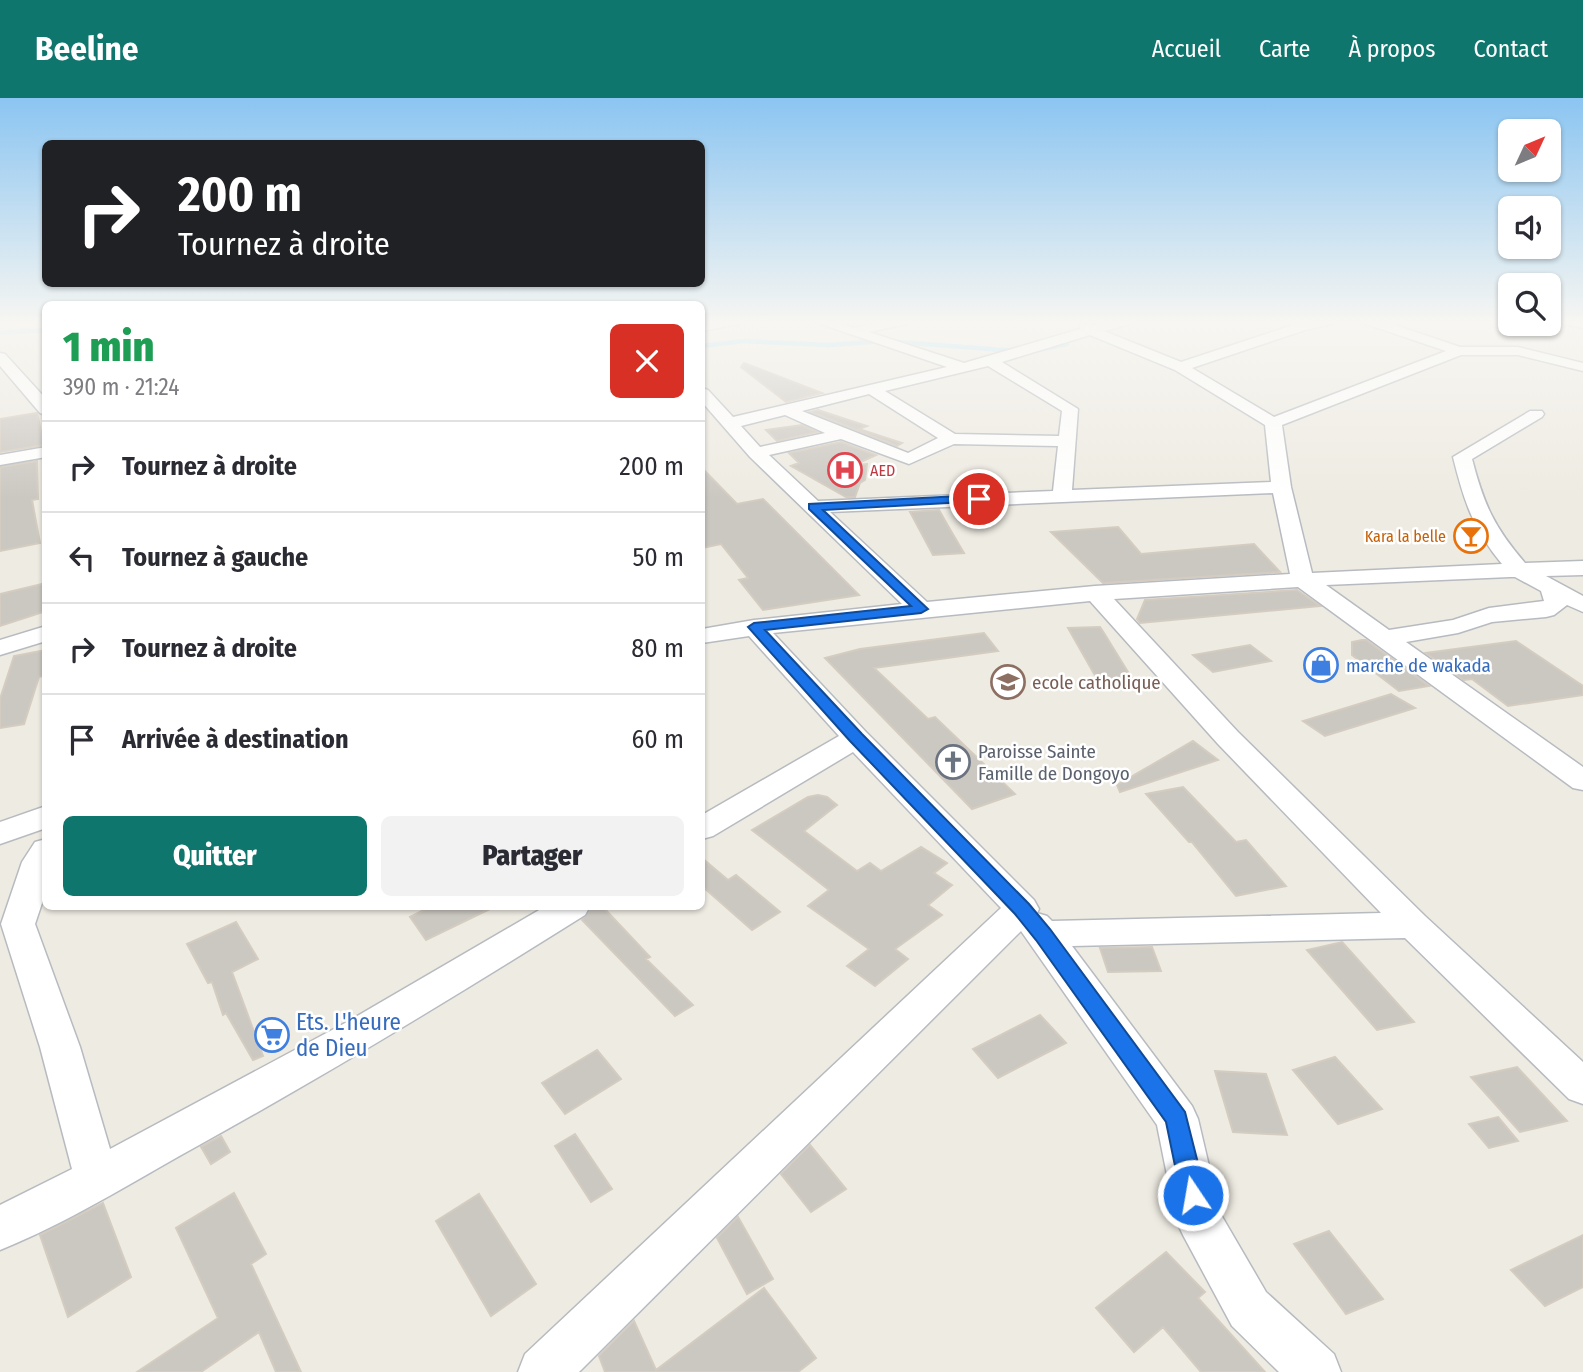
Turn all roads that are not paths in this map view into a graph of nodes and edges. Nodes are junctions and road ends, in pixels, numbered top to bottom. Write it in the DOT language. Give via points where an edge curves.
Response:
graph roads {
  1 [pos="21,379"];
  2 [pos="911,379"];
  3 [pos="1020,379"];
  4 [pos="1201,379"];
  5 [pos="1385,379"];
  6 [pos="42,380"];
  7 [pos="23,382"];
  8 [pos="870,388"];
  9 [pos="705,396"];
  10 [pos="42,405"];
  11 [pos="785,409"];
  12 [pos="1536,414"];
  13 [pos="730,423"];
  14 [pos="1273,423"];
  15 [pos="842,434"];
  16 [pos="951,439"];
  17 [pos="1065,441"];
  18 [pos="42,453"];
  19 [pos="756,453"];
  20 [pos="0,460"];
  21 [pos="1281,487"];
  22 [pos="1062,495"];
  23 [pos="813,507"];
  24 [pos="1583,568"];
  25 [pos="1520,570"];
  26 [pos="1301,579"];
  27 [pos="1552,588"];
  28 [pos="1095,593"];
  29 [pos="1583,605"];
  30 [pos="921,609"];
  31 [pos="754,627"];
  32 [pos="42,635"];
  33 [pos="705,635"];
  34 [pos="1387,638"];
  35 [pos="0,648"];
  36 [pos="856,738"];
  37 [pos="1583,781"];
  38 [pos="42,818"];
  39 [pos="705,827"];
  40 [pos="0,834"];
  41 [pos="42,856"];
  42 [pos="567,910"];
  43 [pos="1032,922"];
  44 [pos="1413,925"];
  45 [pos="1583,1087"];
  46 [pos="97,1180"];
  47 [pos="0,1228"];
  48 [pos="543,1372"];
  49 [pos="1316,1372"];
  1 -- 7 [label="street"];
  2 -- 8 [label="street"];
  3 -- 17 [label="street" via="1070,410"];
  4 -- 14 [label="street"];
  5 -- 14 [label="street"];
  6 -- 7 [label="street"];
  7 -- 10 [label="street"];
  8 -- 11 [label="street"];
  8 -- 16 [label="street"];
  9 -- 13 [label="street"];
  11 -- 13 [label="street"];
  11 -- 15 [label="street"];
  12 -- 25 [label="street" via="1462,457 1474,503 1492,538"];
  13 -- 19 [label="street"];
  14 -- 21 [label="street"];
  15 -- 16 [label="street" via="909,459"];
  15 -- 19 [label="street"];
  16 -- 17 [label="street"];
  17 -- 22 [label="street"];
  18 -- 20 [label="street"];
  19 -- 23 [label="street"];
  21 -- 22 [label="street"];
  21 -- 26 [label="street"];
  22 -- 23 [label="street"];
  23 -- 30 [label="street"];
  24 -- 25 [label="street"];
  25 -- 26 [label="street"];
  25 -- 27 [label="street"];
  26 -- 28 [label="street"];
  26 -- 34 [label="street"];
  27 -- 29 [label="street"];
  27 -- 34 [label="street" via="1556,604 1545,610 1489,615 1458,626"];
  28 -- 30 [label="street"];
  28 -- 44 [label="street" via="1228,738"];
  30 -- 31 [label="street"];
  31 -- 33 [label="street"];
  31 -- 36 [label="street"];
  32 -- 35 [label="street"];
  34 -- 37 [label="street"];
  36 -- 39 [label="street"];
  36 -- 43 [label="street"];
  38 -- 40 [label="street"];
  41 -- 46 [label="street" via="18,924 60,1047"];
  42 -- 46 [label="street" via="433,993"];
  43 -- 44 [label="street"];
  43 -- 48 [label="street"];
  43 -- 49 [label="street" via="1177,1119 1199,1220 1249,1309"];
  44 -- 45 [label="street"];
  46 -- 47 [label="street"];
}
